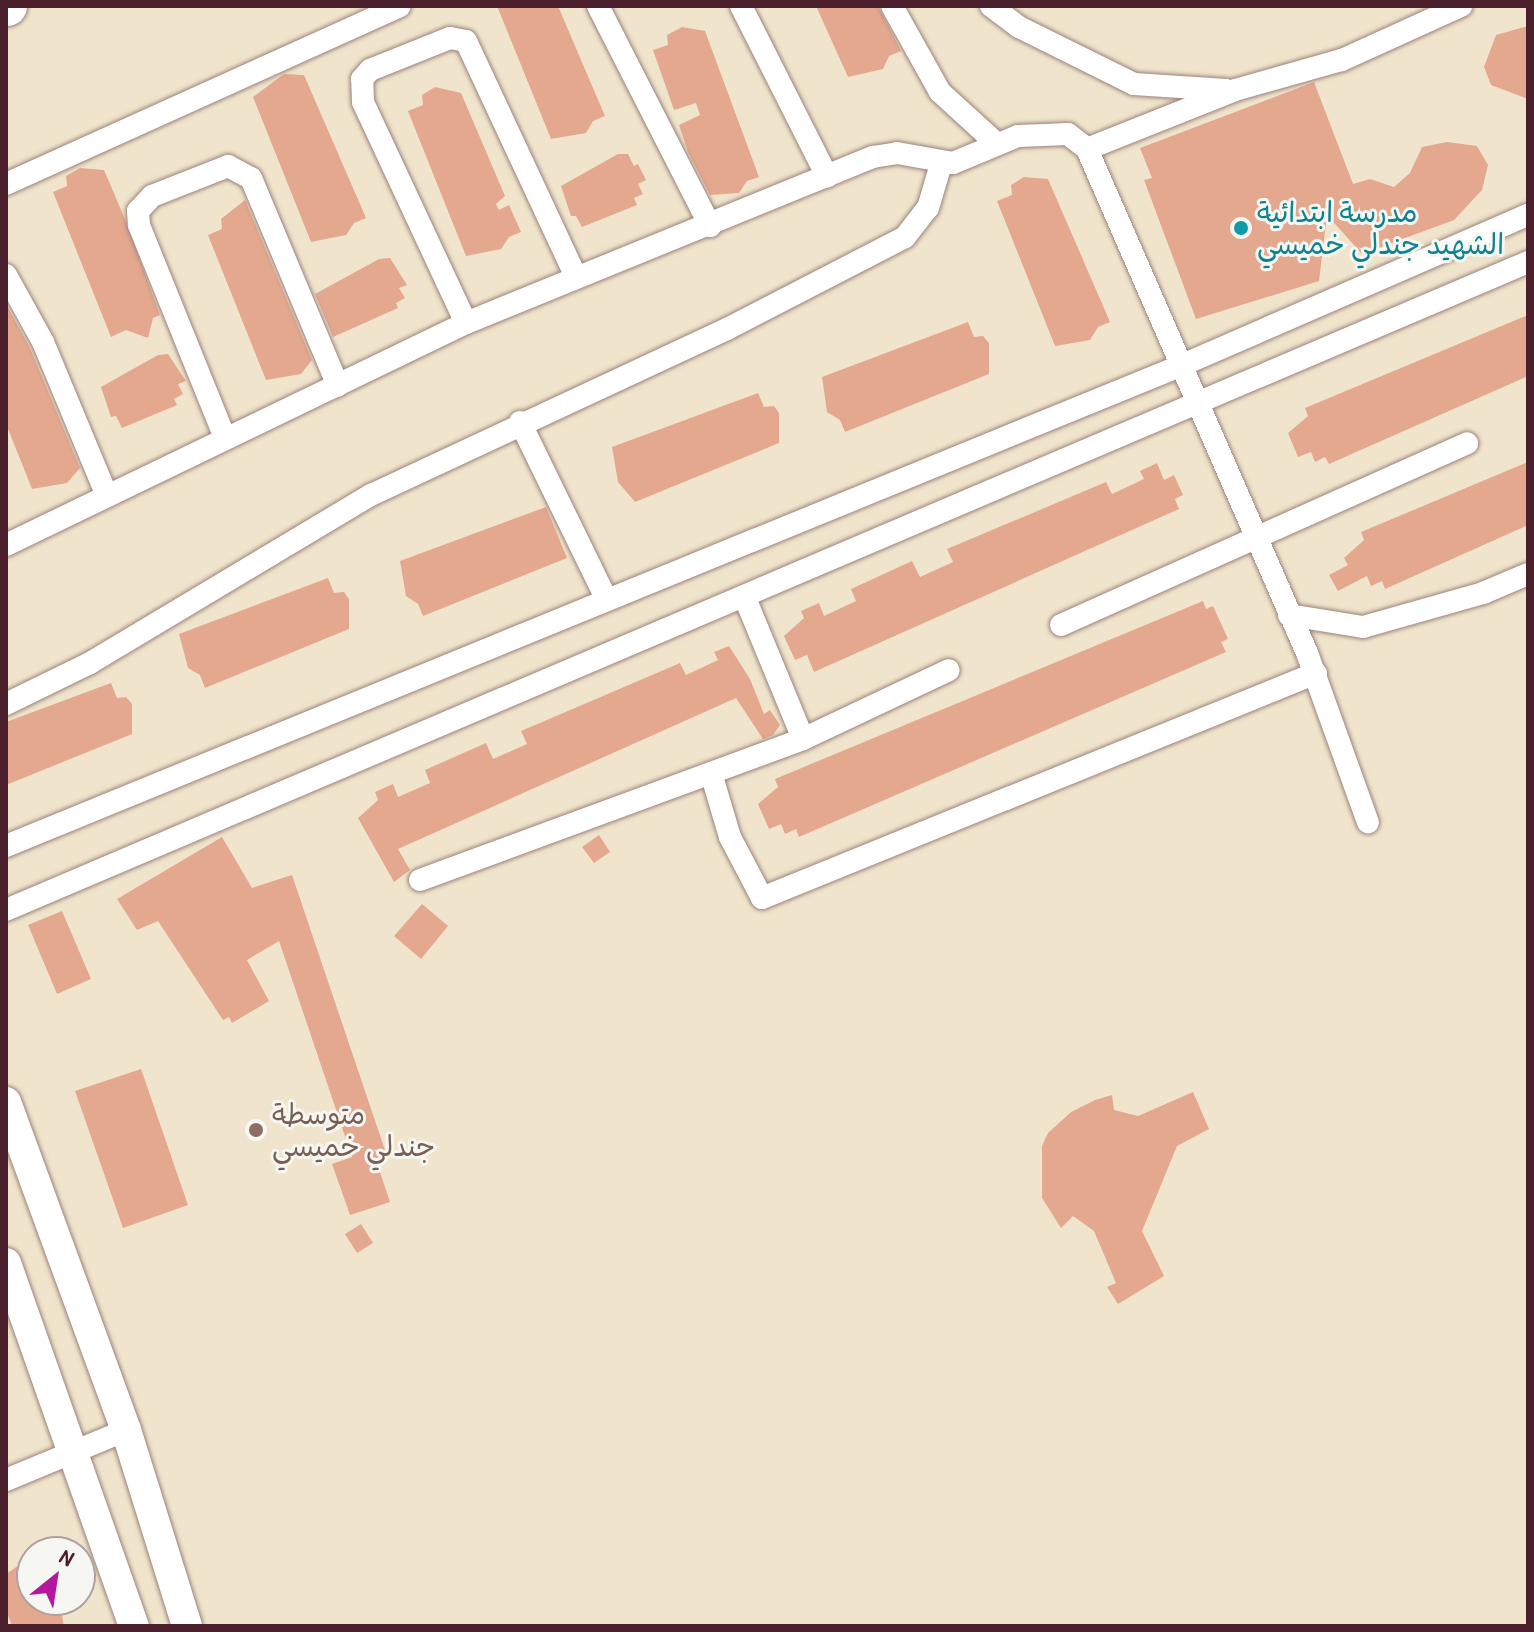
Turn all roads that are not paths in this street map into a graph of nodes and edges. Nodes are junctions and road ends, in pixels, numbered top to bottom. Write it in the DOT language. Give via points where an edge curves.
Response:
graph roads {
  1 [pos="400,6"];
  2 [pos="598,6"];
  3 [pos="741,6"];
  4 [pos="892,6"];
  5 [pos="991,6"];
  6 [pos="1461,6"];
  7 [pos="1235,90"];
  8 [pos="997,144"];
  9 [pos="1087,149"];
  10 [pos="941,164"];
  11 [pos="827,176"];
  12 [pos="6,184"];
  13 [pos="1528,215"];
  14 [pos="710,226"];
  15 [pos="1528,262"];
  16 [pos="6,275"];
  17 [pos="575,275"];
  18 [pos="466,323"];
  19 [pos="1180,366"];
  20 [pos="338,386"];
  21 [pos="1196,403"];
  22 [pos="520,422"];
  23 [pos="225,438"];
  24 [pos="1467,443"];
  25 [pos="107,496"];
  26 [pos="1256,541"];
  27 [pos="6,545"];
  28 [pos="1528,574"];
  29 [pos="606,598"];
  30 [pos="745,598"];
  31 [pos="1289,615"];
  32 [pos="1061,625"];
  33 [pos="949,670"];
  34 [pos="1316,673"];
  35 [pos="6,704"];
  36 [pos="803,739"];
  37 [pos="711,773"];
  38 [pos="1368,822"];
  39 [pos="6,846"];
  40 [pos="420,880"];
  41 [pos="6,910"];
  42 [pos="6,1102"];
  43 [pos="6,1263"];
  44 [pos="126,1430"];
  45 [pos="73,1452"];
  46 [pos="6,1480"];
  47 [pos="134,1626"];
  48 [pos="187,1626"];
  1 -- 12 [label="street"];
  2 -- 14 [label="street"];
  3 -- 11 [label="street"];
  4 -- 8 [label="street" via="940,92"];
  5 -- 7 [label="street" via="1019,27 1134,84"];
  6 -- 7 [label="street" via="1342,60"];
  7 -- 9 [label="street"];
  8 -- 9 [label="street" via="1060,133 1075,137"];
  8 -- 10 [label="street" via="963,161"];
  9 -- 19 [label="street"];
  10 -- 11 [label="street" via="886,154"];
  10 -- 22 [label="street" via="928,208 905,237 727,329"];
  11 -- 14 [label="street"];
  13 -- 19 [label="street"];
  14 -- 17 [label="street"];
  15 -- 21 [label="street"];
  16 -- 25 [label="street" via="43,342"];
  17 -- 18 [label="street"];
  17 -- 18 [label="street" via="466,41 450,38 384,63 362,79 363,102"];
  18 -- 20 [label="street"];
  19 -- 21 [label="street"];
  19 -- 29 [label="street"];
  20 -- 23 [label="street"];
  20 -- 23 [label="street" via="251,178 228,166 152,196 138,211 139,225"];
  21 -- 26 [label="street"];
  21 -- 30 [label="street"];
  22 -- 29 [label="street"];
  22 -- 35 [label="street" via="371,495 90,663"];
  23 -- 25 [label="street"];
  24 -- 26 [label="street"];
  25 -- 27 [label="street"];
  26 -- 31 [label="street"];
  26 -- 32 [label="street"];
  28 -- 31 [label="street" via="1483,593 1363,627"];
  29 -- 39 [label="street"];
  30 -- 36 [label="street"];
  30 -- 41 [label="street"];
  31 -- 34 [label="street"];
  33 -- 36 [label="street"];
  34 -- 37 [label="street" via="762,898 730,837"];
  34 -- 38 [label="street"];
  36 -- 37 [label="street"];
  37 -- 40 [label="street"];
  42 -- 44 [label="street"];
  43 -- 45 [label="street"];
  44 -- 45 [label="street"];
  44 -- 48 [label="street"];
  45 -- 46 [label="street"];
  45 -- 47 [label="street"];
}
